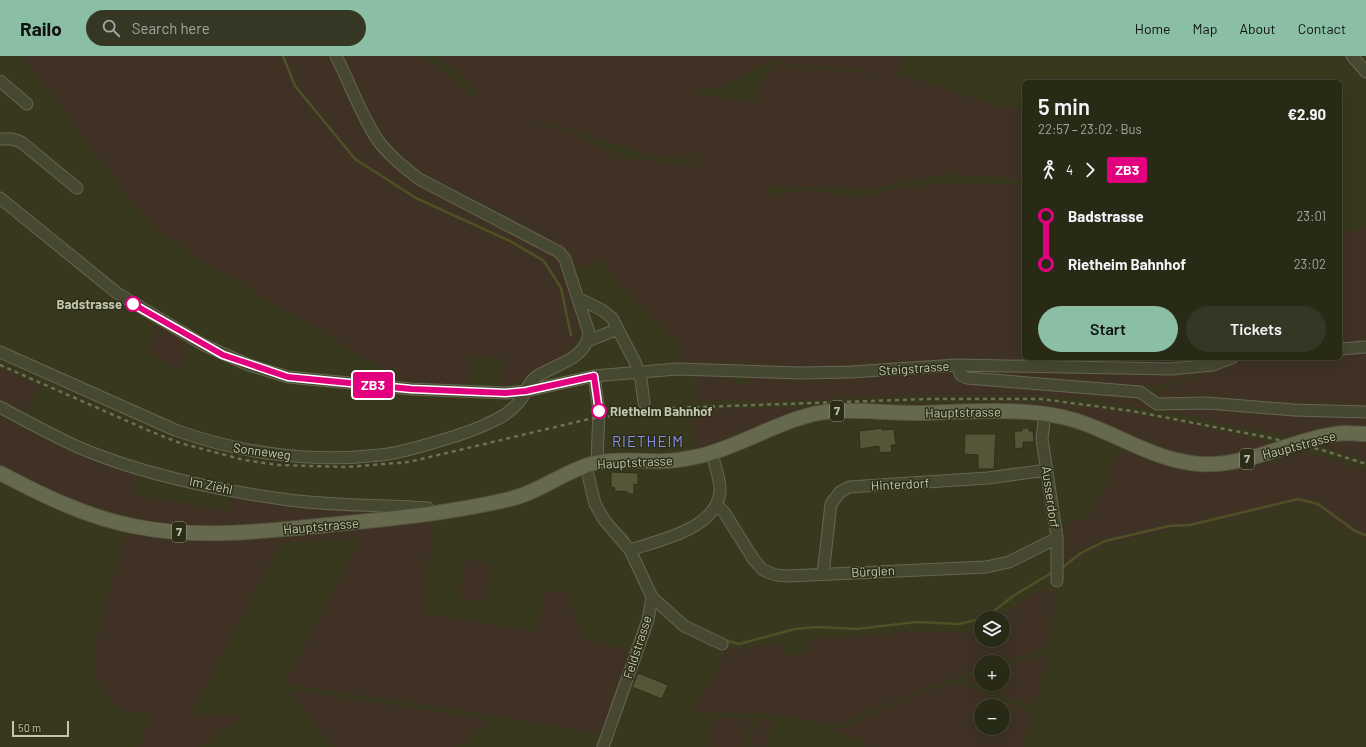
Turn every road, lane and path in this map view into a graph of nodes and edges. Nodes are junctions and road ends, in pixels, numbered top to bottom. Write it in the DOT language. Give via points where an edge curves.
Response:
graph roads {
  1 [pos="336,56"];
  2 [pos="1352,56"];
  3 [pos="1366,72"];
  4 [pos="0,81"];
  5 [pos="27,104"];
  6 [pos="0,138"];
  7 [pos="77,188"];
  8 [pos="0,198"];
  9 [pos="578,298"];
  10 [pos="618,329"];
  11 [pos="588,341"];
  12 [pos="1366,347"];
  13 [pos="1342,349"];
  14 [pos="0,352"];
  15 [pos="1227,360"];
  16 [pos="957,365"];
  17 [pos="638,372"];
  18 [pos="594,376"];
  19 [pos="526,391"];
  20 [pos="644,403"];
  21 [pos="0,407"];
  22 [pos="1366,412"];
  23 [pos="1045,413"];
  24 [pos="1366,434"];
  25 [pos="712,453"];
  26 [pos="592,464"];
  27 [pos="1047,470"];
  28 [pos="0,473"];
  29 [pos="717,505"];
  30 [pos="432,514"];
  31 [pos="1057,538"];
  32 [pos="630,550"];
  33 [pos="823,574"];
  34 [pos="1057,581"];
  35 [pos="652,597"];
  36 [pos="722,644"];
  37 [pos="602,747"];
  1 -- 9 [label="street" via="377,139 391,156 419,179 559,252 565,259"];
  2 -- 3 [label="street"];
  4 -- 5 [label="street"];
  6 -- 7 [label="street" via="21,142"];
  8 -- 19 [label="street" via="117,293 236,361 288,377 411,389 506,393"];
  9 -- 10 [label="street" via="607,313"];
  9 -- 11 [label="street" via="587,326"];
  10 -- 11 [label="street"];
  10 -- 17 [label="street"];
  11 -- 19 [label="street, Sonneweg" via="578,355 536,377 529,383"];
  12 -- 13 [label="street"];
  14 -- 19 [label="street, Sonneweg" via="175,430 204,440 284,455 380,455 413,448 455,436 495,420 513,408"];
  15 -- 16 [label="street, Steigstrasse" via="1213,365 1172,369"];
  16 -- 17 [label="street, Steigstrasse" via="850,372 677,369"];
  16 -- 22 [label="street" via="961,375 967,378 1140,392 1157,404 1207,403 1294,410"];
  17 -- 18 [label="street, Steigstrasse"];
  17 -- 20 [label="street"];
  18 -- 19 [label="street"];
  18 -- 26 [label="street, Feldstrasse" via="599,404"];
  21 -- 30 [label="street, Im Ziehl" via="80,448 170,477 289,500 428,508"];
  23 -- 24 [label="main road, Hauptstrasse / 7" via="1076,420 1171,460 1196,464 1240,461 1319,438"];
  23 -- 25 [label="main road, Hauptstrasse / 7" via="835,411 801,417"];
  23 -- 27 [label="street, Ausserdorf" via="1042,439"];
  25 -- 26 [label="main road, Hauptstrasse / 7" via="670,461 618,460"];
  25 -- 29 [label="street" via="720,491"];
  26 -- 30 [label="main road, Hauptstrasse / 7" via="535,492"];
  26 -- 32 [label="street, Feldstrasse" via="595,504 605,521"];
  27 -- 31 [label="street, Ausserdorf"];
  27 -- 33 [label="street, Hinterdorf" via="988,478 849,487 840,492 831,504"];
  28 -- 30 [label="main road, Hauptstrasse / 7" via="53,501 93,516 136,527 170,532 259,531"];
  29 -- 32 [label="street" via="702,522 680,534"];
  29 -- 33 [label="street, Bürglen" via="763,570 788,576"];
  31 -- 33 [label="street, Bürglen" via="1009,562 986,567"];
  31 -- 34 [label="street, Ausserdorf"];
  32 -- 35 [label="street, Feldstrasse"];
  35 -- 36 [label="street" via="684,626"];
  35 -- 37 [label="street, Feldstrasse" via="648,620"];
}
